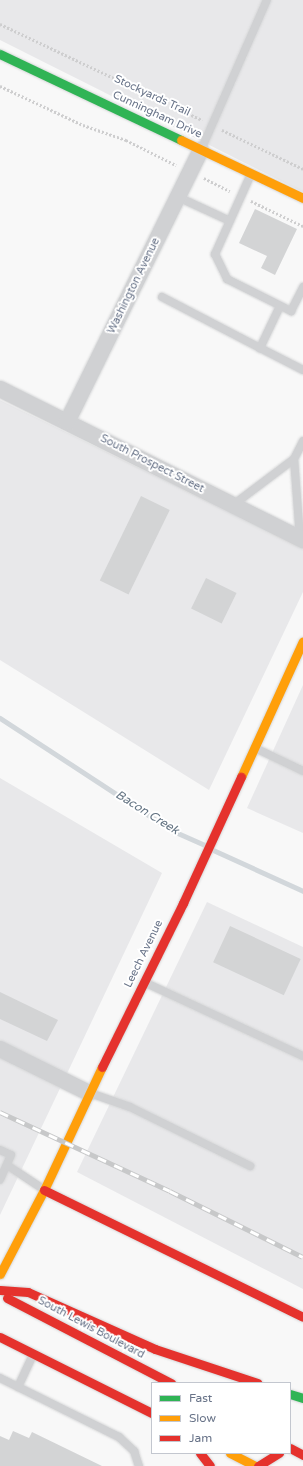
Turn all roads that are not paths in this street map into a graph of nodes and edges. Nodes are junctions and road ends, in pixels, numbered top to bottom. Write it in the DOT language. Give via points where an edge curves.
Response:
graph roads {
  1 [pos="267,0"];
  2 [pos="0,54"];
  3 [pos="201,150"];
  4 [pos="251,174"];
  5 [pos="178,197"];
  6 [pos="303,198"];
  7 [pos="230,221"];
  8 [pos="303,287"];
  9 [pos="162,297"];
  10 [pos="280,306"];
  11 [pos="260,348"];
  12 [pos="303,370"];
  13 [pos="0,389"];
  14 [pos="67,422"];
  15 [pos="303,441"];
  16 [pos="294,459"];
  17 [pos="233,505"];
  18 [pos="301,539"];
  19 [pos="303,641"];
  20 [pos="253,748"];
  21 [pos="303,770"];
  22 [pos="144,982"];
  23 [pos="0,1049"];
  24 [pos="303,1056"];
  25 [pos="89,1092"];
  26 [pos="0,1150"];
  27 [pos="7,1165"];
  28 [pos="250,1166"];
  29 [pos="0,1180"];
  30 [pos="44,1190"];
  31 [pos="0,1274"];
  32 [pos="0,1290"];
  33 [pos="0,1294"];
  34 [pos="303,1317"];
  35 [pos="0,1337"];
  36 [pos="34,1354"];
  37 [pos="0,1378"];
  38 [pos="168,1382"];
  39 [pos="254,1382"];
  40 [pos="18,1387"];
  41 [pos="291,1394"];
  42 [pos="303,1398"];
  43 [pos="151,1412"];
  44 [pos="291,1449"];
  45 [pos="201,1454"];
  46 [pos="232,1454"];
  47 [pos="277,1454"];
  48 [pos="303,1455"];
  49 [pos="139,1466"];
  50 [pos="210,1466"];
  51 [pos="257,1466"];
  1 -- 3 [label="lane"];
  2 -- 3 [label="main road, Cunningham Drive"];
  3 -- 4 [label="main road, Cunningham Drive"];
  3 -- 5 [label="street, Washington Avenue"];
  4 -- 6 [label="main road, Cunningham Drive"];
  4 -- 7 [label="lane"];
  5 -- 7 [label="lane"];
  5 -- 14 [label="street, Washington Avenue"];
  7 -- 10 [label="lane" via="215,254 227,279"];
  8 -- 10 [label="lane" via="291,312"];
  9 -- 11 [label="lane"];
  10 -- 11 [label="lane"];
  11 -- 12 [label="lane"];
  13 -- 14 [label="street, South Prospect Street"];
  14 -- 17 [label="street, South Prospect Street"];
  15 -- 16 [label="lane"];
  16 -- 17 [label="lane"];
  16 -- 18 [label="lane"];
  17 -- 18 [label="street, South Prospect Street"];
  19 -- 20 [label="main road, Leech Avenue"];
  20 -- 21 [label="lane"];
  20 -- 22 [label="main road, Leech Avenue"];
  22 -- 24 [label="lane"];
  22 -- 25 [label="main road, Leech Avenue"];
  23 -- 25 [label="street"];
  25 -- 28 [label="lane" via="130,1107"];
  25 -- 30 [label="main road, Leech Avenue"];
  26 -- 27 [label="lane" via="11,1156"];
  27 -- 29 [label="lane"];
  27 -- 30 [label="lane"];
  30 -- 31 [label="main road, Leech Avenue"];
  30 -- 34 [label="main road"];
  32 -- 39 [label="main road" via="28,1292 155,1349"];
  33 -- 38 [label="main road, South Lewis Boulevard"];
  35 -- 36 [label="main road"];
  36 -- 40 [label="lane"];
  36 -- 43 [label="main road"];
  37 -- 40 [label="lane"];
  40 -- 49 [label="lane" via="119,1437 134,1451"];
  41 -- 42 [label="main road"];
  44 -- 48 [label="main road"];
  45 -- 50 [label="main road"];
  46 -- 51 [label="main road"];
  47 -- 51 [label="main road"];
}
